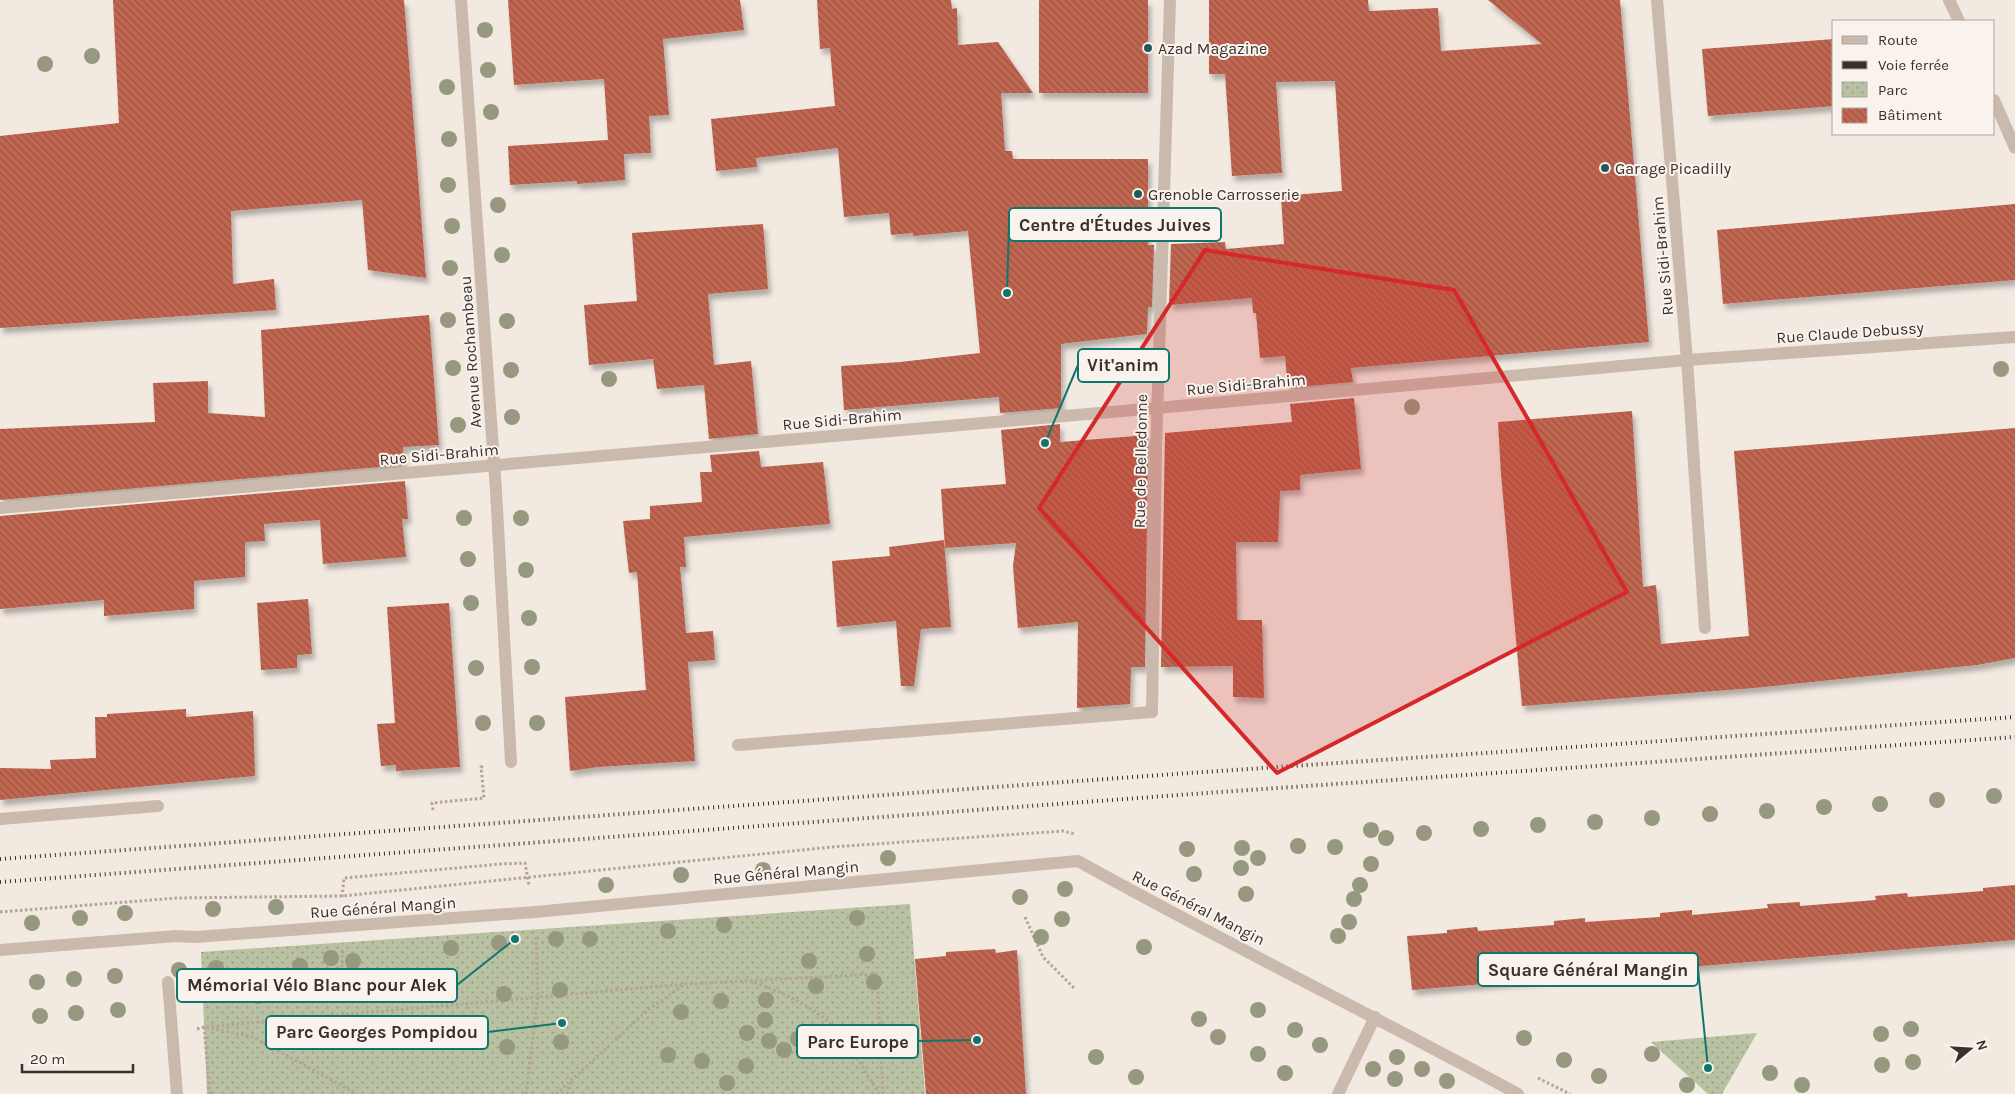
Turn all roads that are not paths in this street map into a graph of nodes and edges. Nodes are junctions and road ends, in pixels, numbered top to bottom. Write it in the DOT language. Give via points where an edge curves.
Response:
graph roads {
  1 [pos="461,0"];
  2 [pos="1170,0"];
  3 [pos="1657,0"];
  4 [pos="1950,0"];
  5 [pos="1959,20"];
  6 [pos="1995,102"];
  7 [pos="2015,148"];
  8 [pos="2015,337"];
  9 [pos="1688,360"];
  10 [pos="1157,408"];
  11 [pos="494,466"];
  12 [pos="0,508"];
  13 [pos="1705,628"];
  14 [pos="738,745"];
  15 [pos="511,762"];
  16 [pos="158,806"];
  17 [pos="0,819"];
  18 [pos="0,950"];
  19 [pos="168,982"];
  20 [pos="1375,1017"];
  21 [pos="177,1094"];
  22 [pos="1338,1094"];
  23 [pos="1518,1094"];
  1 -- 11 [label="street, Avenue Rochambeau"];
  2 -- 10 [label="street, Rue de Belledonne"];
  3 -- 9 [label="street, Rue Sidi-Brahim"];
  4 -- 5 [label="street"];
  6 -- 7 [label="street"];
  8 -- 9 [label="street, Rue Claude Debussy"];
  9 -- 10 [label="street, Rue Sidi-Brahim"];
  9 -- 13 [label="street, Rue Sidi-Brahim"];
  10 -- 11 [label="street, Rue Sidi-Brahim"];
  10 -- 14 [label="street, Rue de Belledonne" via="1152,712"];
  11 -- 12 [label="street, Rue Sidi-Brahim"];
  11 -- 15 [label="street, Avenue Rochambeau"];
  16 -- 17 [label="street"];
  18 -- 20 [label="street, Rue Général Mangin" via="535,912 1078,861"];
  19 -- 21 [label="street"];
  20 -- 22 [label="street"];
  20 -- 23 [label="street, Rue Général Mangin"];
}
